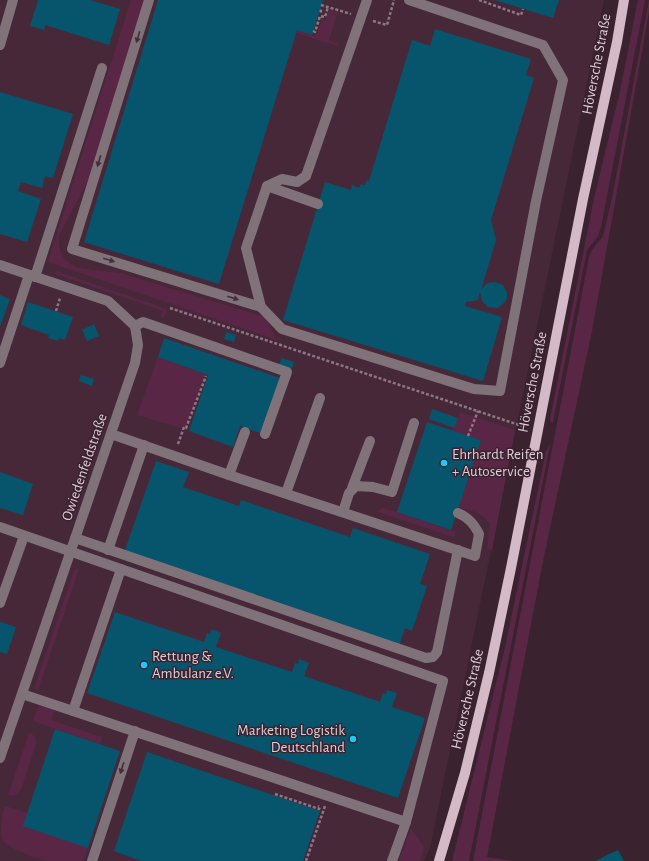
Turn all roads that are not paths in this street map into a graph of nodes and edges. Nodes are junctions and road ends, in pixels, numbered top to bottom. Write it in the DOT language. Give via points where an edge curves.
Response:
graph roads {
  1 [pos="13,0"];
  2 [pos="149,0"];
  3 [pos="367,0"];
  4 [pos="409,0"];
  5 [pos="624,0"];
  6 [pos="0,46"];
  7 [pos="102,68"];
  8 [pos="266,186"];
  9 [pos="318,204"];
  10 [pos="0,265"];
  11 [pos="32,276"];
  12 [pos="261,307"];
  13 [pos="135,326"];
  14 [pos="0,363"];
  15 [pos="320,398"];
  16 [pos="414,423"];
  17 [pos="245,432"];
  18 [pos="111,434"];
  19 [pos="265,434"];
  20 [pos="370,441"];
  21 [pos="144,445"];
  22 [pos="229,475"];
  23 [pos="352,488"];
  24 [pos="286,493"];
  25 [pos="343,512"];
  26 [pos="458,513"];
  27 [pos="0,528"];
  28 [pos="24,536"];
  29 [pos="75,538"];
  30 [pos="108,550"];
  31 [pos="458,550"];
  32 [pos="70,552"];
  33 [pos="121,569"];
  34 [pos="0,603"];
  35 [pos="22,694"];
  36 [pos="73,711"];
  37 [pos="135,731"];
  38 [pos="2,744"];
  39 [pos="0,758"];
  40 [pos="406,822"];
  41 [pos="94,861"];
  42 [pos="392,861"];
  43 [pos="439,861"];
  1 -- 6 [label="street"];
  2 -- 12 [label="street, one-way" via="72,249"];
  3 -- 8 [label="street" via="306,176 297,182 282,179"];
  4 -- 12 [label="street" via="543,45 564,80 536,201 500,391 474,389 282,329"];
  5 -- 43 [label="main road, Höversche Straße" via="489,673 465,773"];
  7 -- 11 [label="street"];
  8 -- 9 [label="street"];
  8 -- 12 [label="street" via="246,248"];
  10 -- 11 [label="street"];
  11 -- 13 [label="street" via="108,301"];
  11 -- 14 [label="street"];
  13 -- 18 [label="street, Owiedenfeldstraße" via="138,345 135,362"];
  13 -- 19 [label="street" via="143,322 287,372"];
  15 -- 24 [label="street"];
  16 -- 23 [label="street" via="392,492 363,486"];
  17 -- 22 [label="street"];
  18 -- 21 [label="street"];
  18 -- 29 [label="street, Owiedenfeldstraße"];
  20 -- 23 [label="street"];
  21 -- 22 [label="street"];
  21 -- 30 [label="street"];
  22 -- 24 [label="street"];
  23 -- 25 [label="street"];
  24 -- 25 [label="street"];
  25 -- 31 [label="street"];
  26 -- 31 [label="street" via="474,525 479,534 475,556"];
  27 -- 28 [label="street"];
  28 -- 32 [label="street"];
  28 -- 34 [label="street"];
  29 -- 30 [label="street"];
  29 -- 32 [label="street, Owiedenfeldstraße"];
  30 -- 31 [label="street" via="426,658 433,657 437,652"];
  32 -- 33 [label="street"];
  32 -- 35 [label="street, Owiedenfeldstraße"];
  33 -- 36 [label="street"];
  33 -- 40 [label="street" via="443,681"];
  35 -- 36 [label="street"];
  35 -- 38 [label="street, Owiedenfeldstraße"];
  36 -- 37 [label="street"];
  37 -- 40 [label="street"];
  37 -- 41 [label="street, one-way"];
  38 -- 39 [label="street, Owiedenfeldstraße"];
  40 -- 42 [label="street"];
}
